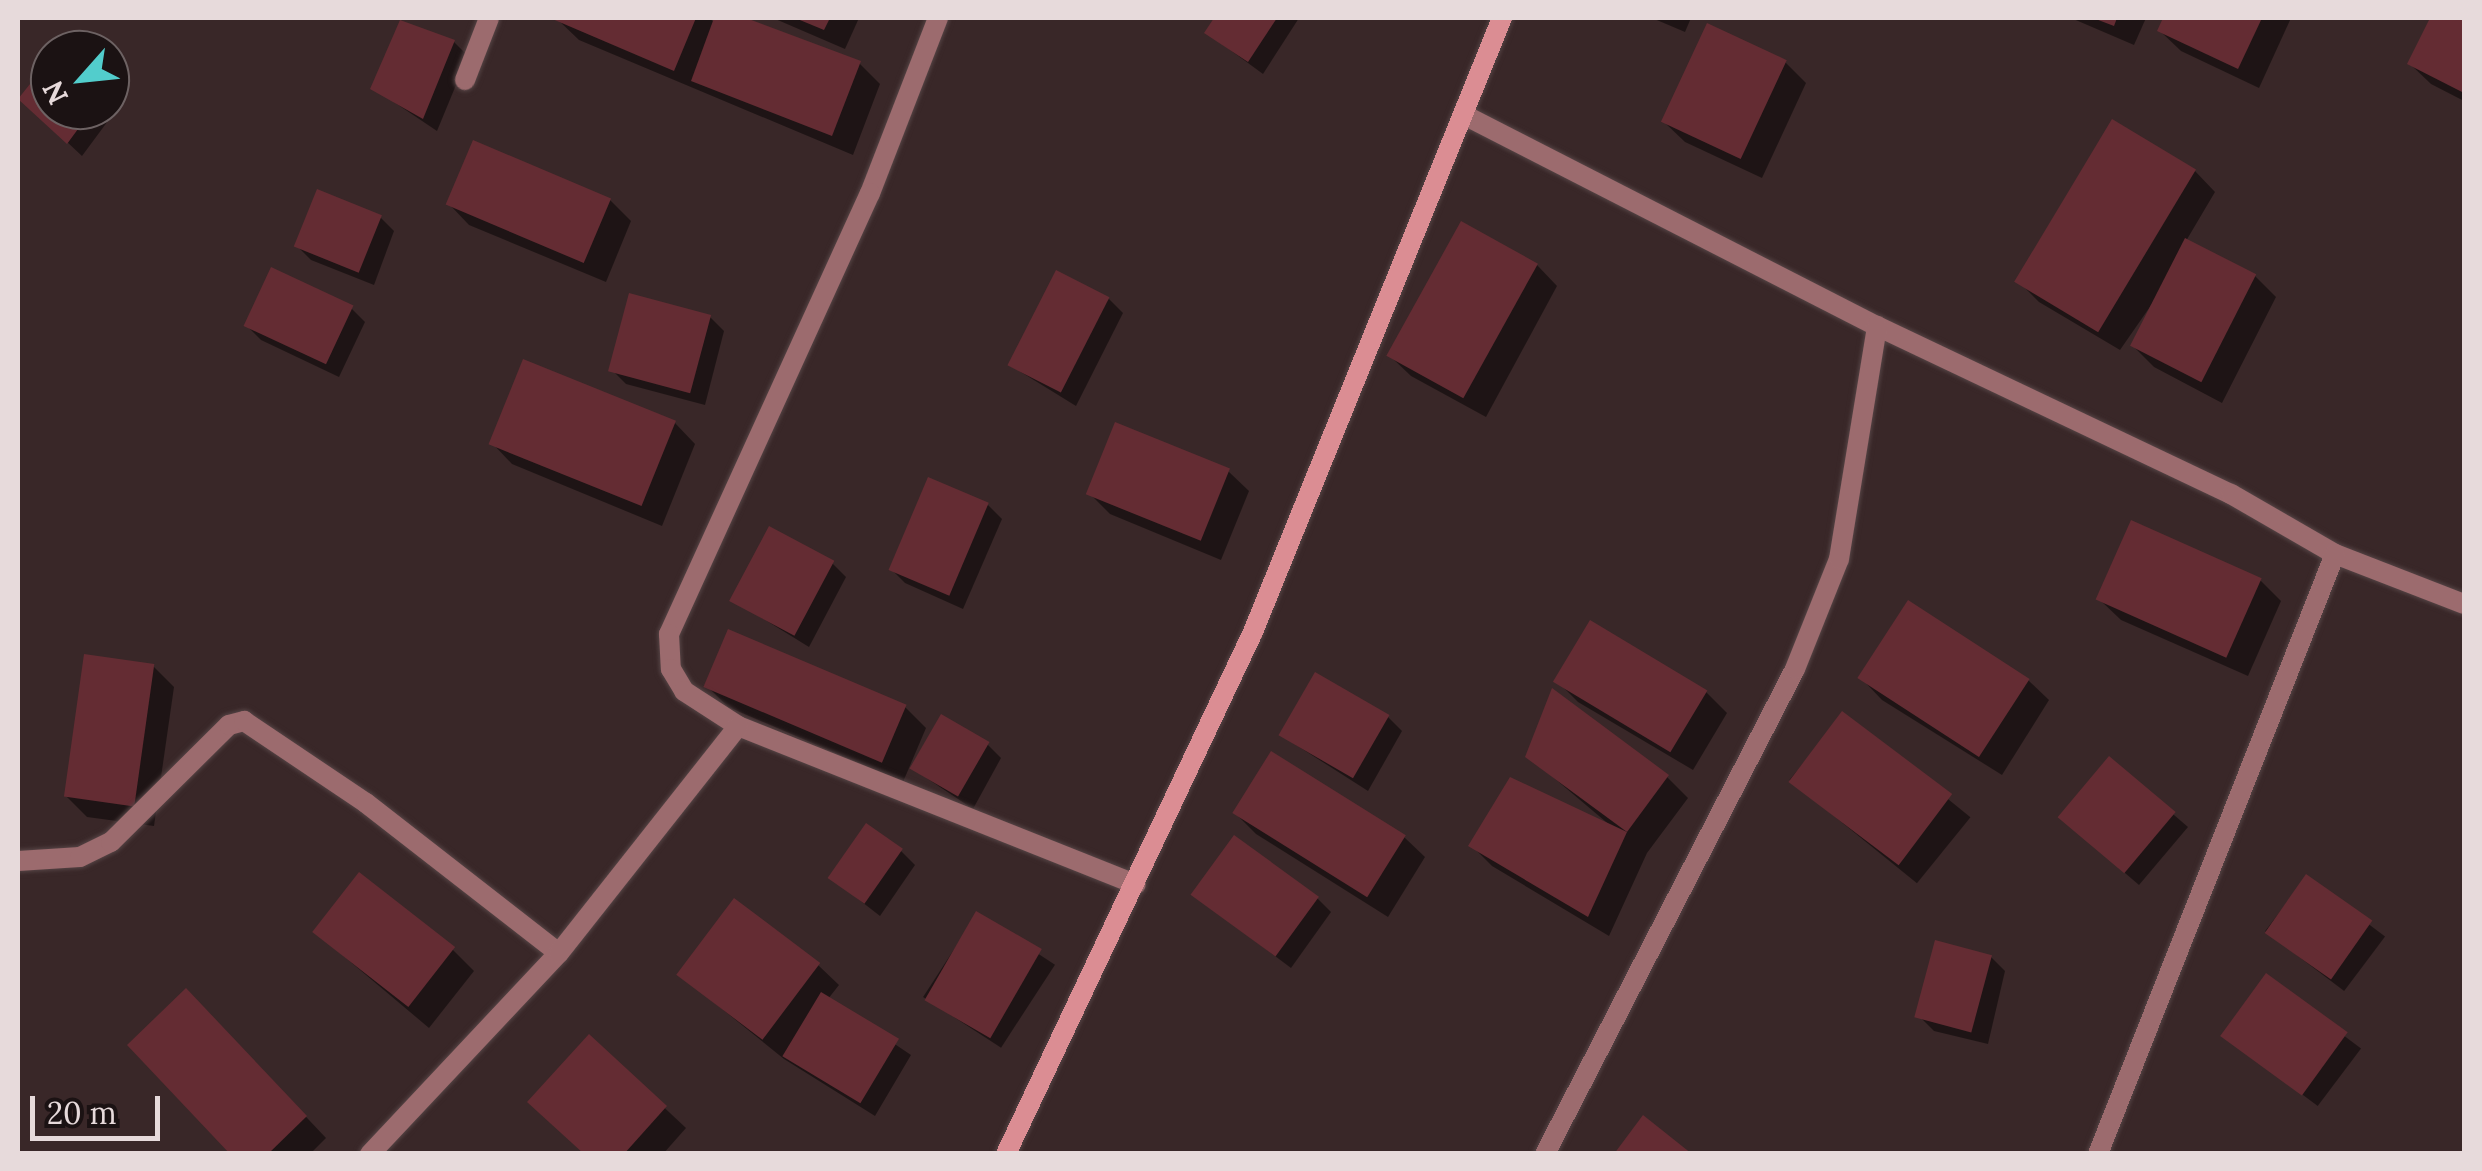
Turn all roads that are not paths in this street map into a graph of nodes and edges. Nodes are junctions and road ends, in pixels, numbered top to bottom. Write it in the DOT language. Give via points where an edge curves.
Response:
graph roads {
  1 [pos="489,18"];
  2 [pos="938,18"];
  3 [pos="1502,18"];
  4 [pos="465,80"];
  5 [pos="1464,115"];
  6 [pos="1877,326"];
  7 [pos="2335,554"];
  8 [pos="2464,604"];
  9 [pos="738,726"];
  10 [pos="18,861"];
  11 [pos="1136,884"];
  12 [pos="559,953"];
  13 [pos="370,1154"];
  14 [pos="1006,1154"];
  15 [pos="1545,1154"];
  16 [pos="2098,1154"];
  1 -- 4 [label="street"];
  2 -- 9 [label="street" via="870,193 668,634 671,668 684,691"];
  3 -- 5 [label="street"];
  5 -- 6 [label="street"];
  5 -- 11 [label="street" via="1253,632"];
  6 -- 7 [label="street" via="2231,494"];
  6 -- 15 [label="street" via="1839,559 1796,669"];
  7 -- 8 [label="street"];
  7 -- 16 [label="street"];
  9 -- 11 [label="street"];
  9 -- 12 [label="street"];
  10 -- 12 [label="street" via="80,857 111,842 228,725 244,721 366,803"];
  11 -- 14 [label="street"];
  12 -- 13 [label="street"];
}
